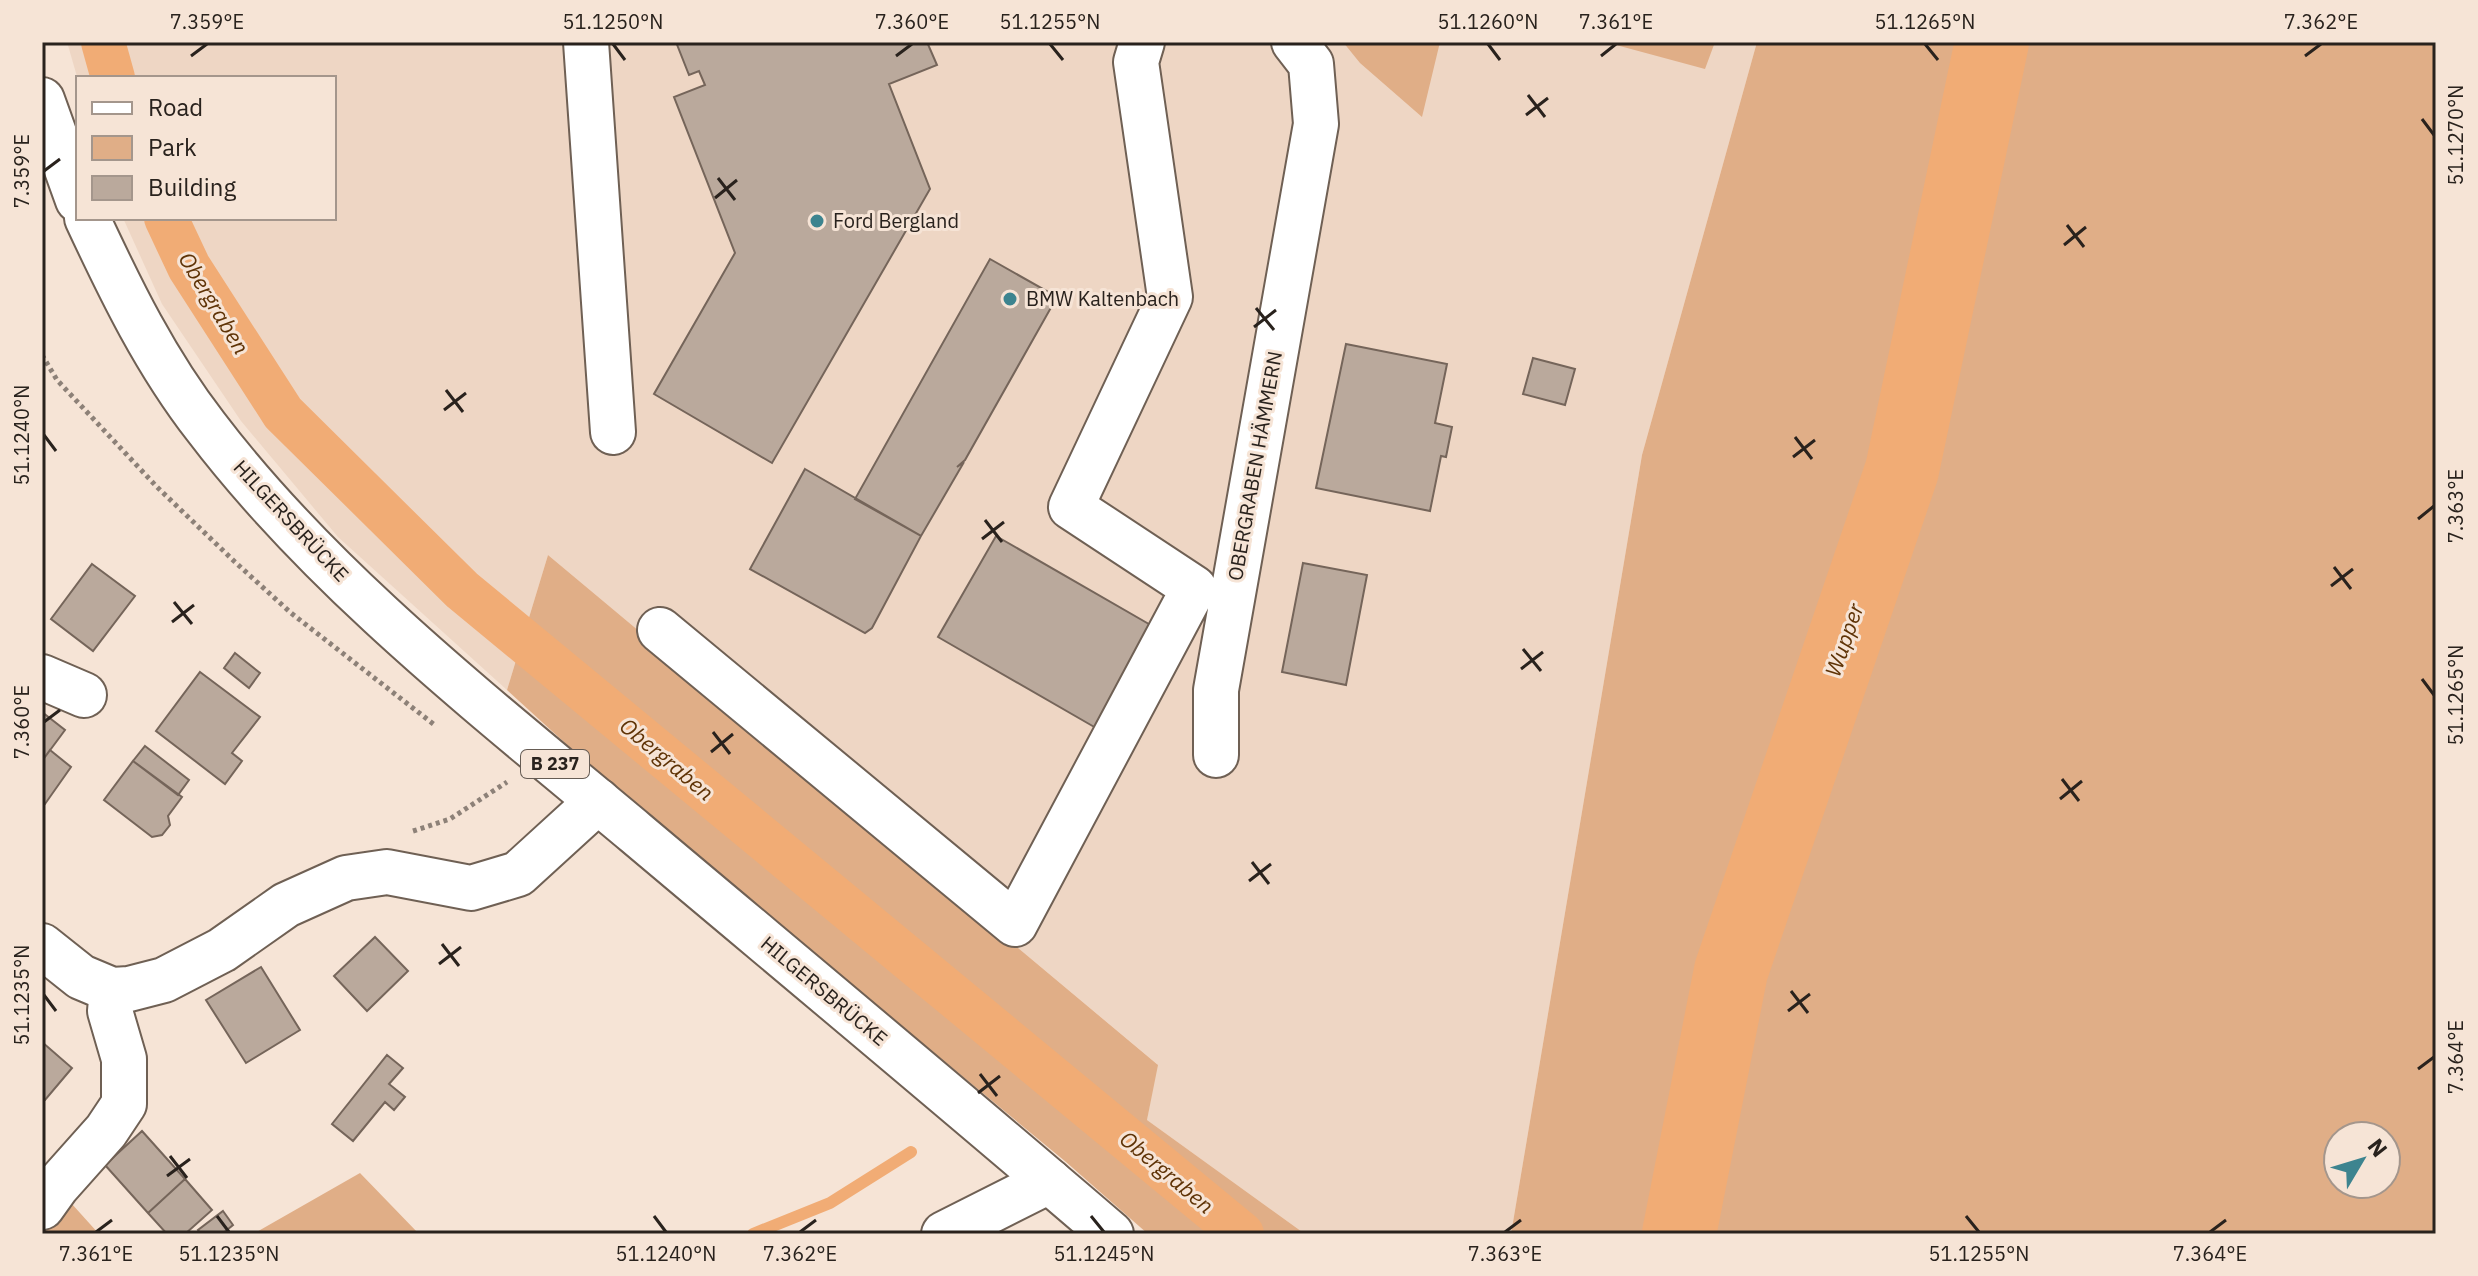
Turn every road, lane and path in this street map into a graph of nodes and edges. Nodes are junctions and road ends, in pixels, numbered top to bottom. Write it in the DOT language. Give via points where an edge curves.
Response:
graph roads {
  1 [pos="586,42"];
  2 [pos="1142,42"];
  3 [pos="1294,42"];
  4 [pos="42,100"];
  5 [pos="76,194"];
  6 [pos="88,220"];
  7 [pos="613,432"];
  8 [pos="660,630"];
  9 [pos="42,677"];
  10 [pos="84,695"];
  11 [pos="1216,755"];
  12 [pos="507,782"];
  13 [pos="598,801"];
  14 [pos="406,834"];
  15 [pos="42,946"];
  16 [pos="112,990"];
  17 [pos="1049,1181"];
  18 [pos="42,1207"];
  19 [pos="944,1234"];
  20 [pos="1111,1234"];
  1 -- 7 [label="main road"];
  2 -- 8 [label="main road" via="1136,62 1170,297 1071,507 1194,588 1015,924"];
  3 -- 11 [label="main road, OBERGRABEN HÄMMERN" via="1311,64 1316,124 1216,690"];
  4 -- 5 [label="main road"];
  6 -- 13 [label="main road, HILGERSBRÜCKE / B 237" via="134,317 205,427 311,549"];
  9 -- 10 [label="main road"];
  12 -- 14 [label="path" via="450,819"];
  13 -- 16 [label="main road" via="518,874 471,888 387,872 346,878 286,905 222,950 164,980"];
  13 -- 17 [label="main road, HILGERSBRÜCKE / B 237"];
  15 -- 16 [label="main road" via="81,977"];
  16 -- 18 [label="main road" via="110,1011 124,1059 124,1104"];
  17 -- 19 [label="main road"];
  17 -- 20 [label="main road, HILGERSBRÜCKE / B 237"];
}
